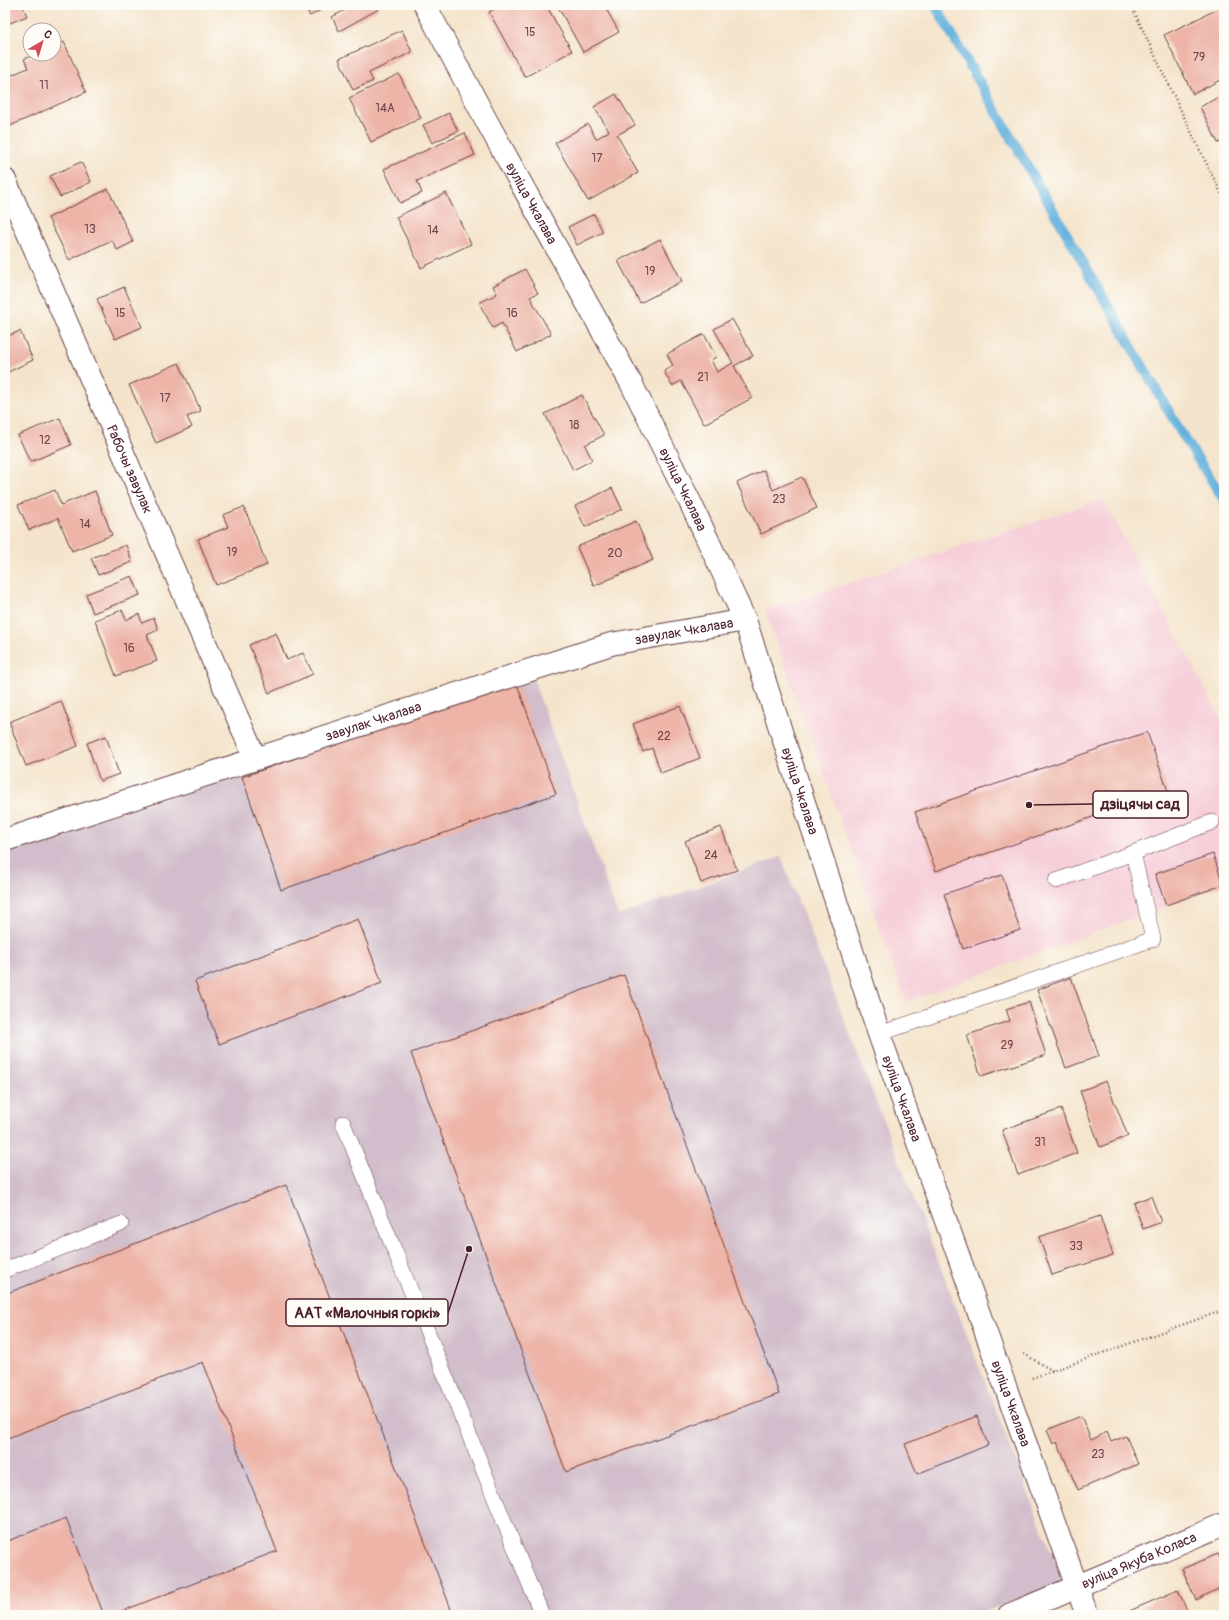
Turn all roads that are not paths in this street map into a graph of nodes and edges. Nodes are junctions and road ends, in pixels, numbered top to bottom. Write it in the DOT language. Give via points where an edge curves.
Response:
graph roads {
  1 [pos="425,5"];
  2 [pos="5,180"];
  3 [pos="745,620"];
  4 [pos="255,758"];
  5 [pos="1212,822"];
  6 [pos="5,840"];
  7 [pos="1133,853"];
  8 [pos="1056,880"];
  9 [pos="879,1034"];
  10 [pos="343,1123"];
  11 [pos="121,1224"];
  12 [pos="5,1270"];
  13 [pos="1224,1524"];
  14 [pos="1075,1587"];
  15 [pos="542,1615"];
  16 [pos="1009,1615"];
  17 [pos="1087,1615"];
  1 -- 3 [label="street, вуліца Чкалава" via="631,383"];
  2 -- 4 [label="street, Рабочы завулак"];
  3 -- 4 [label="street, завулак Чкалава" via="611,644"];
  3 -- 9 [label="street, вуліца Чкалава"];
  4 -- 6 [label="street, завулак Чкалава"];
  5 -- 7 [label="lane"];
  7 -- 8 [label="lane"];
  7 -- 9 [label="lane" via="1153,939"];
  9 -- 14 [label="street, вуліца Чкалава"];
  10 -- 15 [label="lane"];
  11 -- 12 [label="lane"];
  13 -- 14 [label="street, вуліца Якуба Коласа"];
  14 -- 16 [label="street, вуліца Якуба Коласа"];
  14 -- 17 [label="street, вуліца Чкалава"];
}
